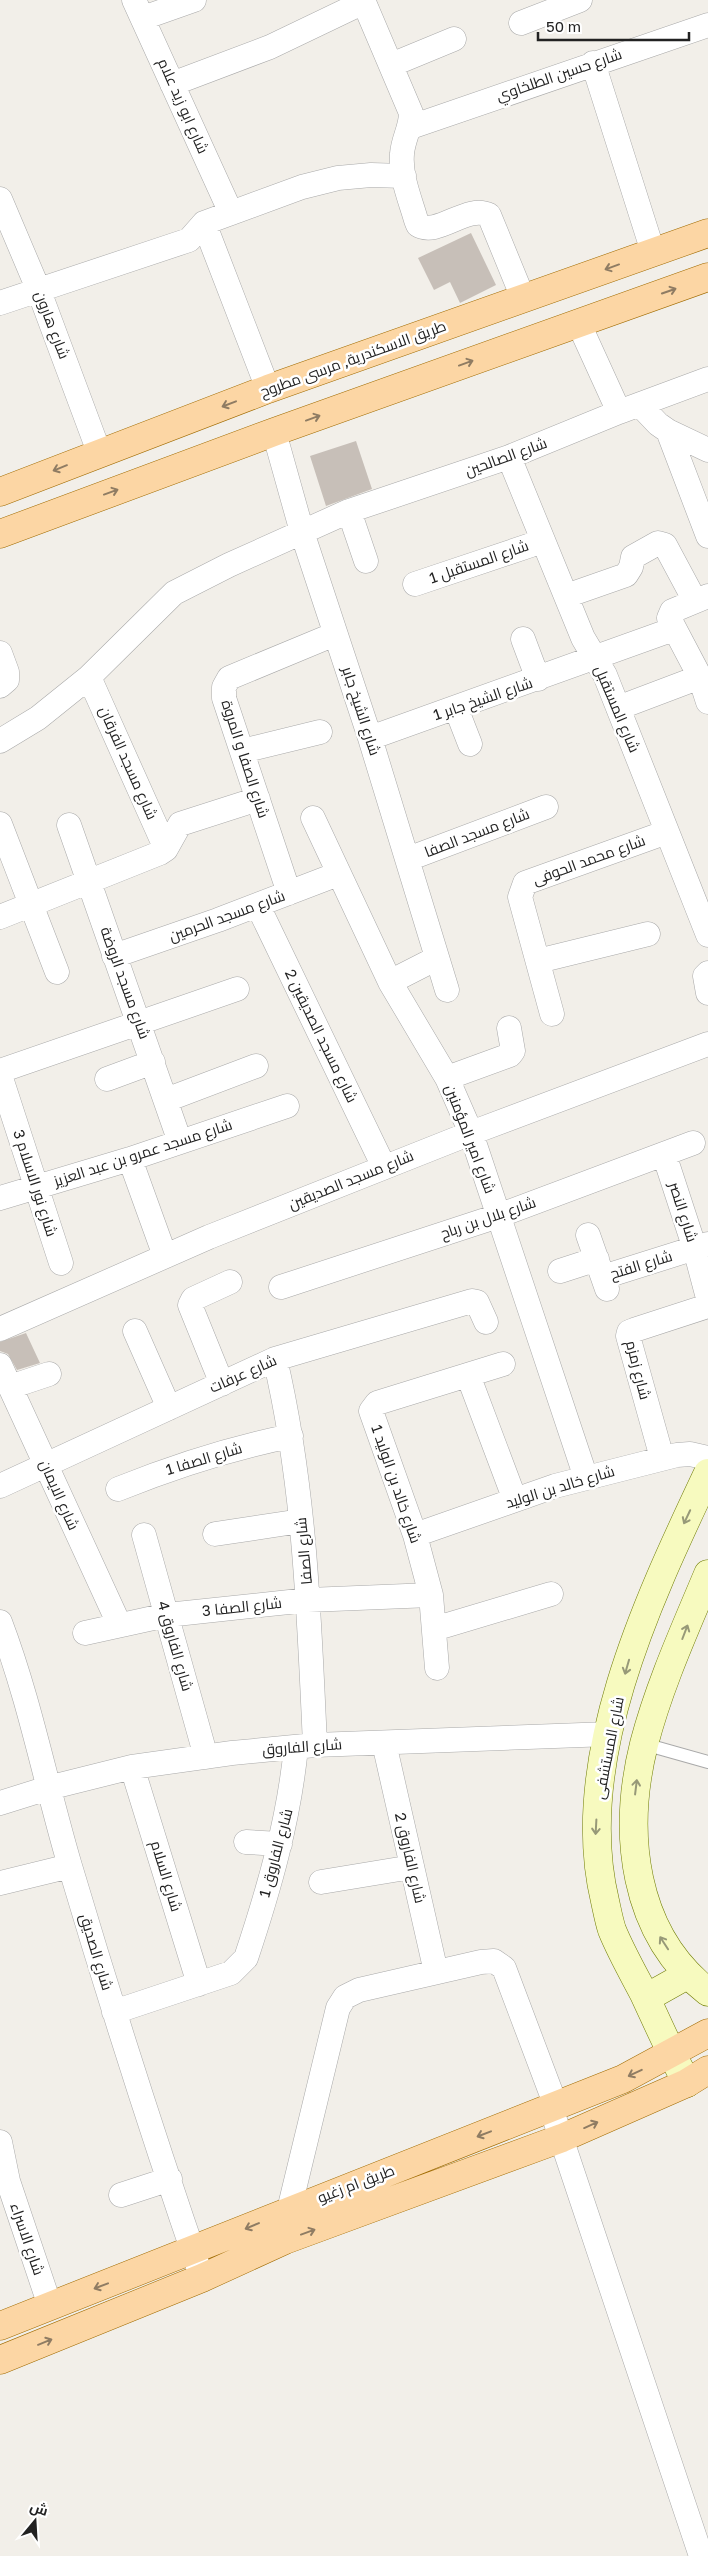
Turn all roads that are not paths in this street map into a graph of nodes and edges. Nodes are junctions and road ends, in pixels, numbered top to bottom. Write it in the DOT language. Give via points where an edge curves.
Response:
graph roads {
  1 [pos="194,0"];
  2 [pos="580,0"];
  3 [pos="369,2"];
  4 [pos="139,9"];
  5 [pos="521,23"];
  6 [pos="708,25"];
  7 [pos="454,39"];
  8 [pos="593,63"];
  9 [pos="391,65"];
  10 [pos="172,84"];
  11 [pos="411,127"];
  12 [pos="404,176"];
  13 [pos="0,199"];
  14 [pos="231,213"];
  15 [pos="204,223"];
  16 [pos="708,234"];
  17 [pos="653,252"];
  18 [pos="708,277"];
  19 [pos="39,291"];
  20 [pos="523,298"];
  21 [pos="0,303"];
  22 [pos="578,322"];
  23 [pos="708,379"];
  24 [pos="268,389"];
  25 [pos="629,408"];
  26 [pos="668,431"];
  27 [pos="274,432"];
  28 [pos="708,450"];
  29 [pos="99,452"];
  30 [pos="509,457"];
  31 [pos="0,492"];
  32 [pos="349,512"];
  33 [pos="302,532"];
  34 [pos="0,534"];
  35 [pos="708,536"];
  36 [pos="544,540"];
  37 [pos="366,561"];
  38 [pos="415,584"];
  39 [pos="566,596"];
  40 [pos="702,598"];
  41 [pos="674,630"];
  42 [pos="335,634"];
  43 [pos="523,639"];
  44 [pos="0,653"];
  45 [pos="594,657"];
  46 [pos="89,677"];
  47 [pos="700,677"];
  48 [pos="538,679"];
  49 [pos="0,686"];
  50 [pos="708,702"];
  51 [pos="456,708"];
  52 [pos="618,708"];
  53 [pos="320,732"];
  54 [pos="370,738"];
  55 [pos="0,741"];
  56 [pos="470,744"];
  57 [pos="242,751"];
  58 [pos="258,799"];
  59 [pos="546,807"];
  60 [pos="313,818"];
  61 [pos="0,824"];
  62 [pos="69,825"];
  63 [pos="667,832"];
  64 [pos="166,849"];
  65 [pos="408,859"];
  66 [pos="338,874"];
  67 [pos="89,881"];
  68 [pos="289,893"];
  69 [pos="32,906"];
  70 [pos="258,906"];
  71 [pos="0,917"];
  72 [pos="648,934"];
  73 [pos="708,935"];
  74 [pos="114,956"];
  75 [pos="437,958"];
  76 [pos="538,961"];
  77 [pos="57,972"];
  78 [pos="708,973"];
  79 [pos="390,982"];
  80 [pos="237,989"];
  81 [pos="447,990"];
  82 [pos="708,993"];
  83 [pos="552,1014"];
  84 [pos="138,1022"];
  85 [pos="510,1028"];
  86 [pos="708,1044"];
  87 [pos="153,1062"];
  88 [pos="256,1066"];
  89 [pos="0,1073"];
  90 [pos="447,1078"];
  91 [pos="107,1079"];
  92 [pos="166,1100"];
  93 [pos="286,1106"];
  94 [pos="471,1133"];
  95 [pos="180,1142"];
  96 [pos="693,1143"];
  97 [pos="664,1154"];
  98 [pos="130,1159"];
  99 [pos="384,1167"];
  100 [pos="36,1187"];
  101 [pos="0,1198"];
  102 [pos="498,1216"];
  103 [pos="588,1235"];
  104 [pos="702,1246"];
  105 [pos="165,1256"];
  106 [pos="61,1263"];
  107 [pos="560,1271"];
  108 [pos="602,1275"];
  109 [pos="230,1282"];
  110 [pos="281,1287"];
  111 [pos="708,1298"];
  112 [pos="708,1306"];
  113 [pos="486,1322"];
  114 [pos="0,1329"];
  115 [pos="135,1331"];
  116 [pos="275,1360"];
  117 [pos="503,1364"];
  118 [pos="0,1365"];
  119 [pos="49,1374"];
  120 [pos="468,1375"];
  121 [pos="222,1384"];
  122 [pos="10,1387"];
  123 [pos="169,1408"];
  124 [pos="291,1436"];
  125 [pos="662,1458"];
  126 [pos="708,1458"];
  127 [pos="46,1465"];
  128 [pos="708,1473"];
  129 [pos="586,1478"];
  130 [pos="0,1486"];
  131 [pos="118,1489"];
  132 [pos="515,1500"];
  133 [pos="301,1521"];
  134 [pos="215,1534"];
  135 [pos="144,1535"];
  136 [pos="415,1535"];
  137 [pos="708,1574"];
  138 [pos="552,1594"];
  139 [pos="431,1595"];
  140 [pos="308,1600"];
  141 [pos="167,1614"];
  142 [pos="119,1624"];
  143 [pos="434,1629"];
  144 [pos="85,1633"];
  145 [pos="2,1635"];
  146 [pos="438,1668"];
  147 [pos="609,1734"];
  148 [pos="384,1743"];
  149 [pos="644,1744"];
  150 [pos="306,1746"];
  151 [pos="206,1757"];
  152 [pos="708,1762"];
  153 [pos="132,1767"];
  154 [pos="48,1788"];
  155 [pos="0,1803"];
  156 [pos="246,1842"];
  157 [pos="280,1844"];
  158 [pos="70,1866"];
  159 [pos="412,1867"];
  160 [pos="321,1882"];
  161 [pos="0,1883"];
  162 [pos="436,1972"];
  163 [pos="687,1975"];
  164 [pos="199,1984"];
  165 [pos="708,1992"];
  166 [pos="646,1998"];
  167 [pos="114,2012"];
  168 [pos="708,2033"];
  169 [pos="671,2054"];
  170 [pos="697,2076"];
  171 [pos="553,2107"];
  172 [pos="562,2138"];
  173 [pos="0,2142"];
  174 [pos="431,2155"];
  175 [pos="170,2179"];
  176 [pos="439,2183"];
  177 [pos="121,2195"];
  178 [pos="289,2210"];
  179 [pos="193,2250"];
  180 [pos="202,2278"];
  181 [pos="50,2306"];
  182 [pos="0,2326"];
  183 [pos="0,2360"];
  184 [pos="701,2556"];
  1 -- 4 [label="street"];
  2 -- 5 [label="street"];
  3 -- 9 [label="street"];
  3 -- 10 [label="street" via="270,48"];
  4 -- 10 [label="street, شارع ابو زيد علام"];
  6 -- 8 [label="street, شارع حسين الطلخاوي"];
  7 -- 9 [label="street"];
  8 -- 11 [label="street, شارع حسين الطلخاوي"];
  8 -- 17 [label="street"];
  9 -- 11 [label="street" via="411,113"];
  10 -- 14 [label="street, شارع ابو زيد علام"];
  11 -- 12 [label="street" via="402,153"];
  12 -- 14 [label="street" via="338,178 302,187"];
  12 -- 20 [label="street" via="416,220 423,228 476,212 489,215"];
  13 -- 19 [label="street, شارع هارون"];
  14 -- 15 [label="street"];
  15 -- 19 [label="street" via="188,240"];
  15 -- 24 [label="street"];
  16 -- 17 [label="main road, طريق الاسكندرية, مرسى مطروح"];
  17 -- 20 [label="main road, طريق الاسكندرية, مرسى مطروح, one-way"];
  22 -- 18 [label="main road, one-way"];
  19 -- 21 [label="street"];
  19 -- 29 [label="street, شارع هارون"];
  20 -- 24 [label="main road, طريق الاسكندرية, مرسى مطروح"];
  22 -- 25 [label="street"];
  27 -- 22 [label="main road, one-way"];
  23 -- 25 [label="street, شارع الصالحين"];
  24 -- 29 [label="main road, طريق الاسكندرية, مرسى مطروح, one-way"];
  25 -- 26 [label="street"];
  25 -- 30 [label="street, شارع الصالحين"];
  26 -- 28 [label="street"];
  26 -- 35 [label="street"];
  27 -- 33 [label="street, شارع الشيخ جابر"];
  34 -- 27 [label="main road, one-way"];
  29 -- 31 [label="main road, طريق الاسكندرية, مرسى مطروح, one-way"];
  30 -- 32 [label="street, شارع الصالحين"];
  30 -- 36 [label="street, شارع المستقبل"];
  32 -- 33 [label="street, شارع الصالحين"];
  32 -- 37 [label="street"];
  33 -- 42 [label="street, شارع الشيخ جابر"];
  33 -- 46 [label="street, شارع الصالحين" via="174,593"];
  36 -- 38 [label="street, شارع المستقبل 1"];
  36 -- 39 [label="street, شارع المستقبل"];
  39 -- 40 [label="street" via="626,575 633,557 658,543 665,545"];
  39 -- 45 [label="street, شارع المستقبل" via="587,648"];
  40 -- 41 [label="street" via="670,614"];
  41 -- 45 [label="street, شارع الشيخ جابر 1"];
  41 -- 47 [label="street"];
  42 -- 54 [label="street, شارع الشيخ جابر"];
  42 -- 57 [label="street, شارع الصفا و المروة" via="229,678 224,687 224,698"];
  43 -- 48 [label="street"];
  44 -- 49 [label="street" via="7,680"];
  45 -- 48 [label="street, شارع الشيخ جابر 1"];
  45 -- 52 [label="street, شارع المستقبل"];
  46 -- 55 [label="street, شارع الصالحين" via="38,718"];
  46 -- 64 [label="street, شارع مسجد الفرقان"];
  47 -- 50 [label="street"];
  47 -- 52 [label="street"];
  48 -- 51 [label="street, شارع الشيخ جابر 1"];
  51 -- 54 [label="street, شارع الشيخ جابر 1"];
  51 -- 56 [label="street"];
  52 -- 63 [label="street, شارع المستقبل"];
  53 -- 57 [label="street"];
  54 -- 65 [label="street, شارع الشيخ جابر"];
  57 -- 58 [label="street, شارع الصفا و المروة"];
  58 -- 64 [label="street, شارع مسجد الفرقان" via="180,824"];
  58 -- 68 [label="street, شارع الصفا و المروة"];
  59 -- 65 [label="street, شارع مسجد الصفا"];
  60 -- 66 [label="street, شارع امير المؤمنين"];
  61 -- 69 [label="street"];
  62 -- 67 [label="street, شارع مسجد الروضة"];
  63 -- 73 [label="street, شارع المستقبل"];
  63 -- 76 [label="street, شارع محمد الحوفى" via="525,883 520,897"];
  64 -- 67 [label="street"];
  65 -- 75 [label="street, شارع الشيخ جابر"];
  66 -- 68 [label="street, شارع مسجد الحرمين"];
  66 -- 79 [label="street, شارع امير المؤمنين"];
  67 -- 69 [label="street"];
  67 -- 74 [label="street, شارع مسجد الروضة"];
  68 -- 70 [label="street, شارع مسجد الحرمين"];
  69 -- 71 [label="street"];
  69 -- 77 [label="street"];
  70 -- 74 [label="street, شارع مسجد الحرمين"];
  70 -- 99 [label="street, شارع مسجد الصديقين 2"];
  72 -- 76 [label="street"];
  74 -- 84 [label="street, شارع مسجد الروضة"];
  75 -- 79 [label="street"];
  75 -- 81 [label="street, شارع الشيخ جابر"];
  76 -- 83 [label="street, شارع محمد الحوفى"];
  78 -- 82 [label="street" via="704,981"];
  79 -- 90 [label="street, شارع امير المؤمنين"];
  80 -- 84 [label="street"];
  84 -- 87 [label="street, شارع مسجد الروضة"];
  84 -- 89 [label="street"];
  85 -- 90 [label="street" via="513,1051 510,1055"];
  86 -- 94 [label="street, شارع مسجد الصديقين"];
  87 -- 91 [label="street"];
  87 -- 92 [label="street, شارع مسجد الروضة"];
  88 -- 92 [label="street"];
  89 -- 100 [label="street, شارع نور الاسلام 3"];
  90 -- 94 [label="street, شارع امير المؤمنين"];
  92 -- 95 [label="street, شارع مسجد الروضة"];
  93 -- 95 [label="street, شارع مسجد عمرو بن عبد العزيز"];
  94 -- 99 [label="street, شارع مسجد الصديقين"];
  94 -- 102 [label="street, شارع امير المؤمنين"];
  95 -- 98 [label="street, شارع مسجد عمرو بن عبد العزيز"];
  96 -- 97 [label="street, شارع بلال بن رباح"];
  97 -- 102 [label="street, شارع بلال بن رباح"];
  97 -- 104 [label="street, شارع النصر"];
  98 -- 100 [label="street, شارع مسجد عمرو بن عبد العزيز"];
  98 -- 105 [label="street"];
  99 -- 105 [label="street, شارع مسجد الصديقين"];
  100 -- 101 [label="street, شارع مسجد عمرو بن عبد العزيز"];
  100 -- 106 [label="street, شارع نور الاسلام 3"];
  102 -- 110 [label="street, شارع بلال بن رباح"];
  102 -- 129 [label="street, شارع امير المؤمنين"];
  103 -- 108 [label="street"];
  104 -- 108 [label="street, شارع الفتح"];
  104 -- 111 [label="street, شارع النصر"];
  105 -- 114 [label="street, شارع مسجد الصديقين"];
  107 -- 108 [label="street, شارع الفتح"];
  109 -- 121 [label="street" via="194,1299 190,1305"];
  112 -- 125 [label="street, شارع زمزم" via="634,1330 628,1336"];
  113 -- 116 [label="street, شارع عرفات" via="480,1306 472,1301"];
  115 -- 123 [label="street"];
  116 -- 121 [label="street, شارع عرفات"];
  116 -- 124 [label="street, شارع الصفا"];
  117 -- 120 [label="street, شارع خالد بن الوليد 1"];
  118 -- 122 [label="street, شارع الايمان"];
  119 -- 122 [label="street"];
  120 -- 132 [label="street"];
  120 -- 136 [label="street, شارع خالد بن الوليد 1" via="377,1403 371,1411"];
  121 -- 123 [label="street, شارع عرفات"];
  122 -- 127 [label="street, شارع الايمان"];
  123 -- 127 [label="street, شارع عرفات"];
  124 -- 131 [label="street, شارع الصفا 1" via="190,1461"];
  124 -- 133 [label="street, شارع الصفا"];
  125 -- 126 [label="street, شارع خالد بن الوليد" via="690,1454"];
  125 -- 129 [label="street, شارع خالد بن الوليد"];
  127 -- 130 [label="street, شارع عرفات"];
  127 -- 142 [label="street, شارع الايمان"];
  128 -- 147 [label="street, شارع المستشفى, one-way" via="659,1577 638,1632"];
  129 -- 132 [label="street, شارع خالد بن الوليد"];
  132 -- 136 [label="street, شارع خالد بن الوليد"];
  133 -- 134 [label="street"];
  133 -- 140 [label="street, شارع الصفا"];
  135 -- 141 [label="street, شارع الفاروق 4"];
  136 -- 139 [label="street, شارع خالد بن الوليد 1"];
  149 -- 137 [label="street, one-way"];
  138 -- 143 [label="street"];
  139 -- 140 [label="street, شارع الصفا 3"];
  139 -- 143 [label="street, شارع خالد بن الوليد 1"];
  140 -- 141 [label="street, شارع الصفا 3"];
  140 -- 150 [label="street, شارع الصفا"];
  141 -- 142 [label="street, شارع الصفا 3"];
  141 -- 151 [label="street, شارع الفاروق 4"];
  142 -- 144 [label="street, شارع الصفا 3"];
  143 -- 146 [label="street, شارع خالد بن الوليد 1"];
  145 -- 154 [label="street, شارع الصديق" via="20,1676"];
  147 -- 148 [label="street, شارع الفاروق"];
  147 -- 166 [label="street, شارع المستشفى, one-way" via="599,1786 596,1834 600,1883 612,1930"];
  148 -- 150 [label="street, شارع الفاروق"];
  148 -- 159 [label="street, شارع الفاروق 2"];
  149 -- 152 [label="lane"];
  163 -- 149 [label="street, one-way" via="662,1941 648,1914 640,1888 635,1860 634,1807"];
  150 -- 151 [label="street, شارع الفاروق"];
  150 -- 157 [label="street, شارع الفاروق 1"];
  151 -- 153 [label="street, شارع الفاروق"];
  153 -- 154 [label="street, شارع الفاروق"];
  153 -- 164 [label="street, شارع السلام"];
  154 -- 155 [label="street, شارع الفاروق"];
  154 -- 158 [label="street, شارع الصديق"];
  156 -- 157 [label="street"];
  157 -- 164 [label="street, شارع الفاروق 1" via="246,1958 231,1973"];
  158 -- 161 [label="street"];
  158 -- 167 [label="street, شارع الصديق"];
  159 -- 160 [label="street"];
  159 -- 162 [label="street, شارع الفاروق 2"];
  162 -- 171 [label="street" via="481,1962 494,1962 504,1968"];
  162 -- 178 [label="street" via="359,1990 345,1997 338,2008"];
  163 -- 165 [label="street"];
  163 -- 166 [label="street"];
  164 -- 167 [label="street"];
  166 -- 169 [label="street, شارع المستشفى"];
  167 -- 175 [label="street, شارع الصديق"];
  168 -- 169 [label="main road, طريق ام زغيو"];
  169 -- 170 [label="street, شارع المستشفى"];
  169 -- 171 [label="main road, طريق ام زغيو, one-way" via="623,2079"];
  172 -- 170 [label="main road, طريق ام زغيو, one-way"];
  171 -- 172 [label="street"];
  171 -- 174 [label="main road, طريق ام زغيو, one-way"];
  172 -- 176 [label="main road, طريق ام زغيو"];
  172 -- 184 [label="street"];
  173 -- 181 [label="street, شارع الاسراء" via="8,2181"];
  174 -- 176 [label="main road"];
  174 -- 178 [label="main road, طريق ام زغيو"];
  175 -- 177 [label="street"];
  175 -- 179 [label="street, شارع الصديق"];
  180 -- 176 [label="main road, طريق ام زغيو, one-way" via="285,2240"];
  178 -- 179 [label="main road, طريق ام زغيو, one-way"];
  179 -- 180 [label="street, شارع الصديق"];
  179 -- 181 [label="main road, طريق ام زغيو, one-way"];
  183 -- 180 [label="main road, طريق ام زغيو, one-way"];
  181 -- 182 [label="main road, طريق ام زغيو"];
}
